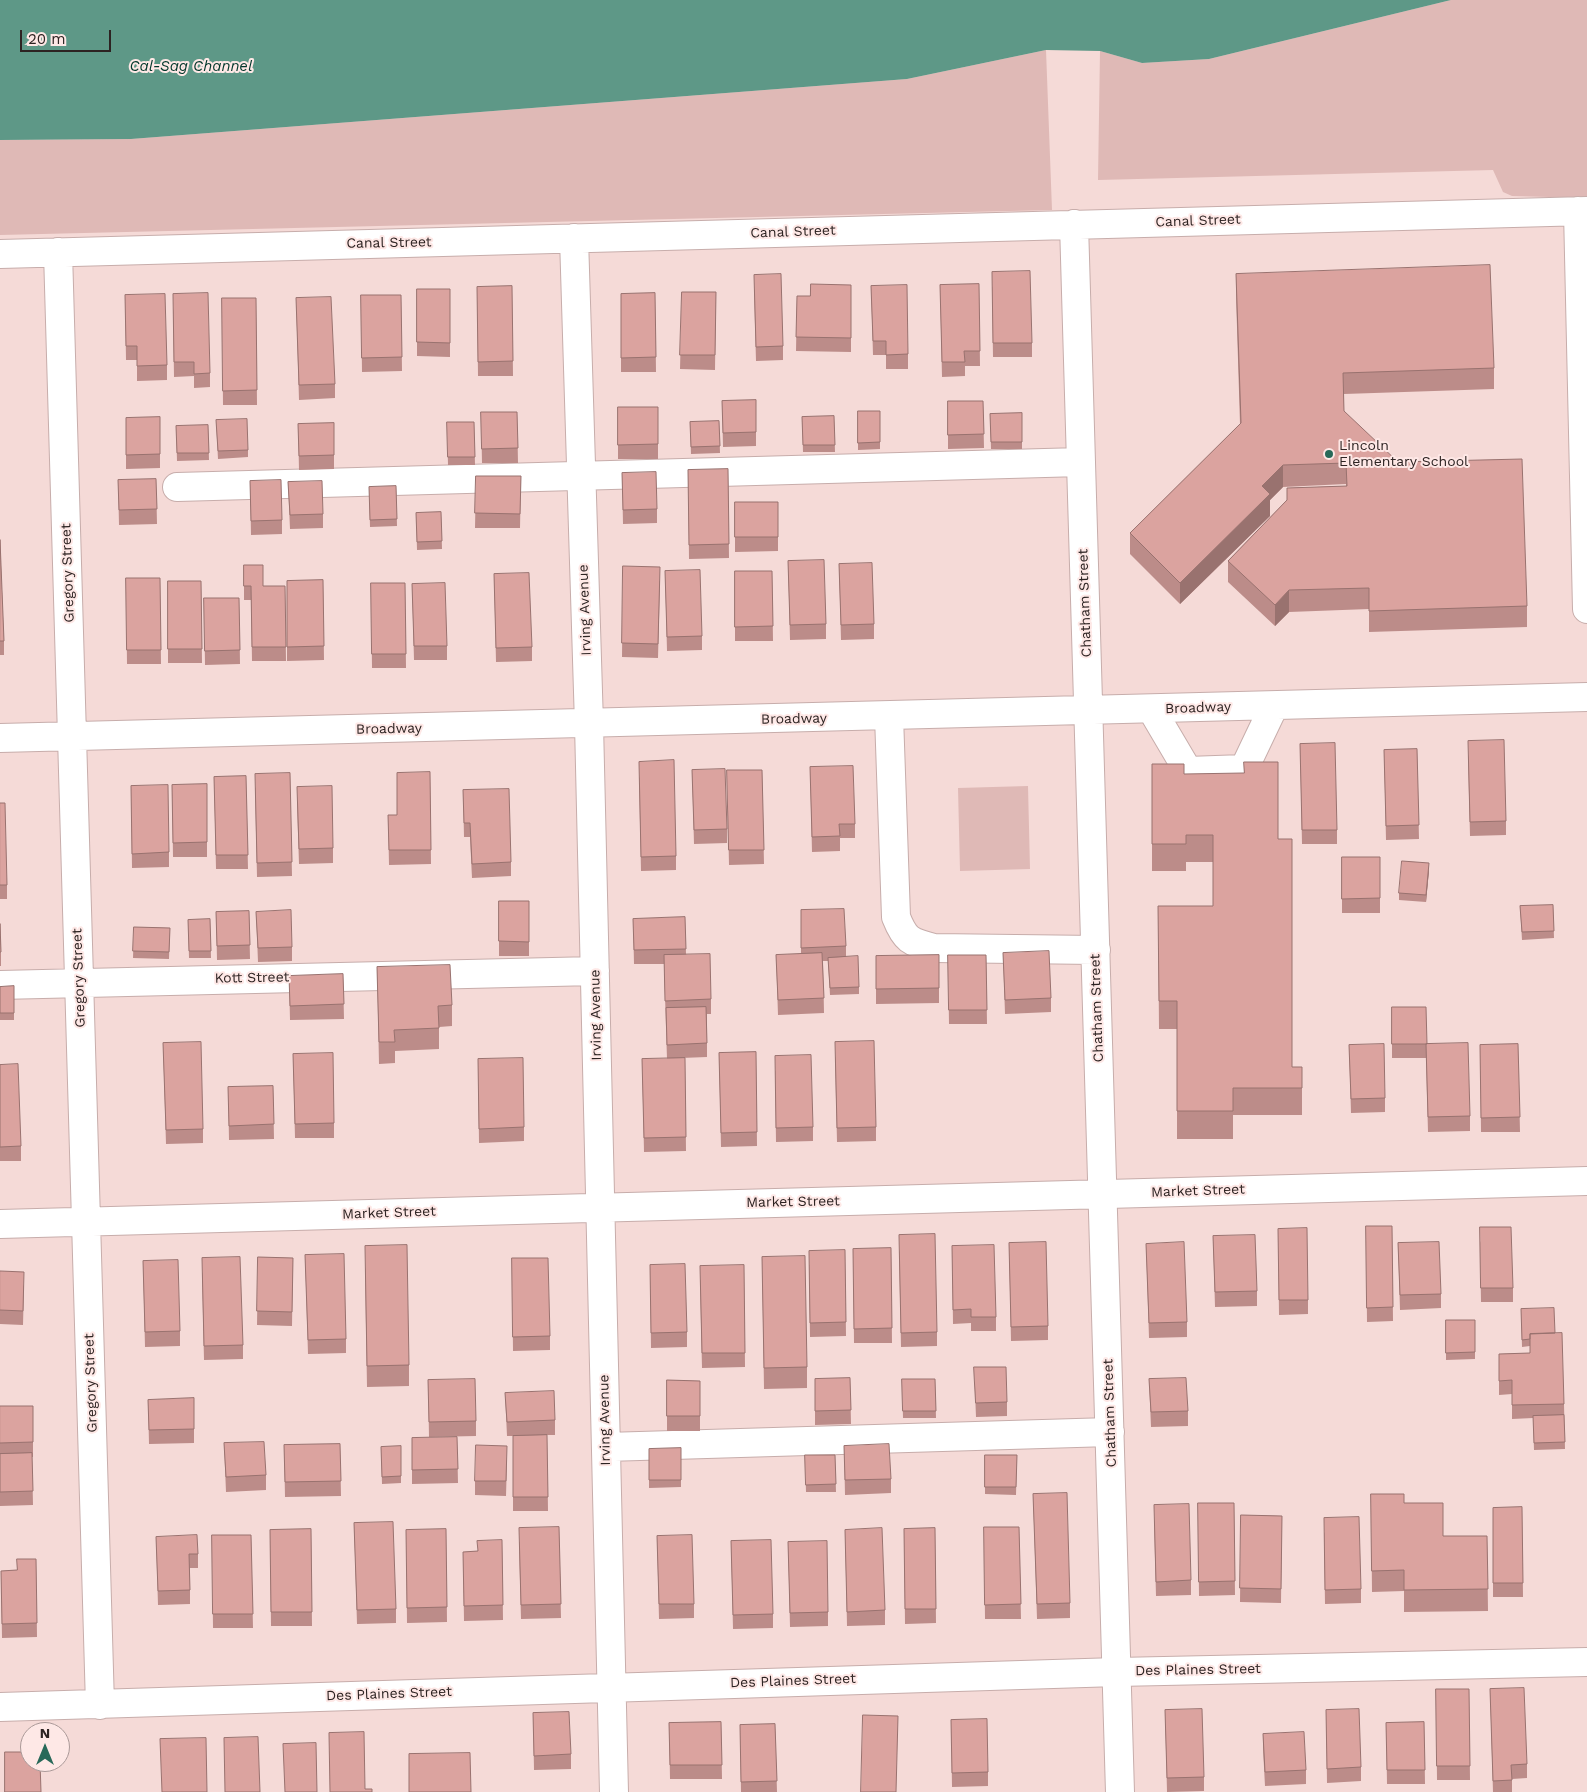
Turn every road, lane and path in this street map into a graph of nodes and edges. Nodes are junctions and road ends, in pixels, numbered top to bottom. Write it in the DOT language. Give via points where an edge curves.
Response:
graph roads {
  1 [pos="1582,211"];
  2 [pos="1074,224"];
  3 [pos="574,238"];
  4 [pos="58,252"];
  5 [pos="0,254"];
  6 [pos="1081,462"];
  7 [pos="581,476"];
  8 [pos="178,487"];
  9 [pos="1587,608"];
  10 [pos="1587,697"];
  11 [pos="1274,706"];
  12 [pos="1152,710"];
  13 [pos="1088,711"];
  14 [pos="889,716"];
  15 [pos="589,724"];
  16 [pos="72,737"];
  17 [pos="0,738"];
  18 [pos="1096,950"];
  19 [pos="595,971"];
  20 [pos="79,982"];
  21 [pos="0,985"];
  22 [pos="1587,1181"];
  23 [pos="1103,1194"];
  24 [pos="601,1206"];
  25 [pos="86,1223"];
  26 [pos="0,1224"];
  27 [pos="1110,1432"];
  28 [pos="606,1447"];
  29 [pos="1587,1662"];
  30 [pos="1117,1672"];
  31 [pos="611,1686"];
  32 [pos="100,1705"];
  33 [pos="0,1707"];
  34 [pos="614,1792"];
  35 [pos="1120,1792"];
  1 -- 2 [label="street, Canal Street"];
  1 -- 9 [label="street"];
  2 -- 3 [label="street, Canal Street"];
  2 -- 6 [label="street, Chatham Street"];
  3 -- 4 [label="street, Canal Street"];
  3 -- 7 [label="street, Irving Avenue"];
  4 -- 5 [label="street, Canal Street"];
  4 -- 16 [label="street, Gregory Street"];
  6 -- 7 [label="street"];
  6 -- 13 [label="street, Chatham Street"];
  7 -- 8 [label="street"];
  7 -- 15 [label="street, Irving Avenue"];
  10 -- 11 [label="street, Broadway"];
  11 -- 12 [label="street, Broadway"];
  11 -- 12 [label="street" via="1244,769 1188,771"];
  12 -- 13 [label="street, Broadway"];
  13 -- 14 [label="street, Broadway"];
  13 -- 18 [label="street, Chatham Street"];
  14 -- 15 [label="street, Broadway"];
  14 -- 18 [label="street" via="896,917 903,934 913,942 934,948"];
  15 -- 16 [label="street, Broadway"];
  15 -- 19 [label="street, Irving Avenue"];
  16 -- 17 [label="street, Broadway"];
  16 -- 20 [label="street, Gregory Street"];
  18 -- 23 [label="street, Chatham Street"];
  19 -- 20 [label="street, Kott Street"];
  19 -- 24 [label="street, Irving Avenue"];
  20 -- 21 [label="street, Kott Street"];
  20 -- 25 [label="street, Gregory Street"];
  22 -- 23 [label="street, Market Street"];
  23 -- 24 [label="street, Market Street"];
  23 -- 27 [label="street, Chatham Street"];
  24 -- 25 [label="street, Market Street"];
  24 -- 28 [label="street, Irving Avenue"];
  25 -- 26 [label="street, Market Street"];
  25 -- 32 [label="street, Gregory Street"];
  27 -- 28 [label="street"];
  27 -- 30 [label="street, Chatham Street"];
  28 -- 31 [label="street, Irving Avenue"];
  29 -- 30 [label="street, Des Plaines Street"];
  30 -- 31 [label="street, Des Plaines Street"];
  30 -- 35 [label="street, Chatham Street"];
  31 -- 32 [label="street, Des Plaines Street"];
  31 -- 34 [label="street, Irving Avenue"];
  32 -- 33 [label="street, Des Plaines Street"];
}
